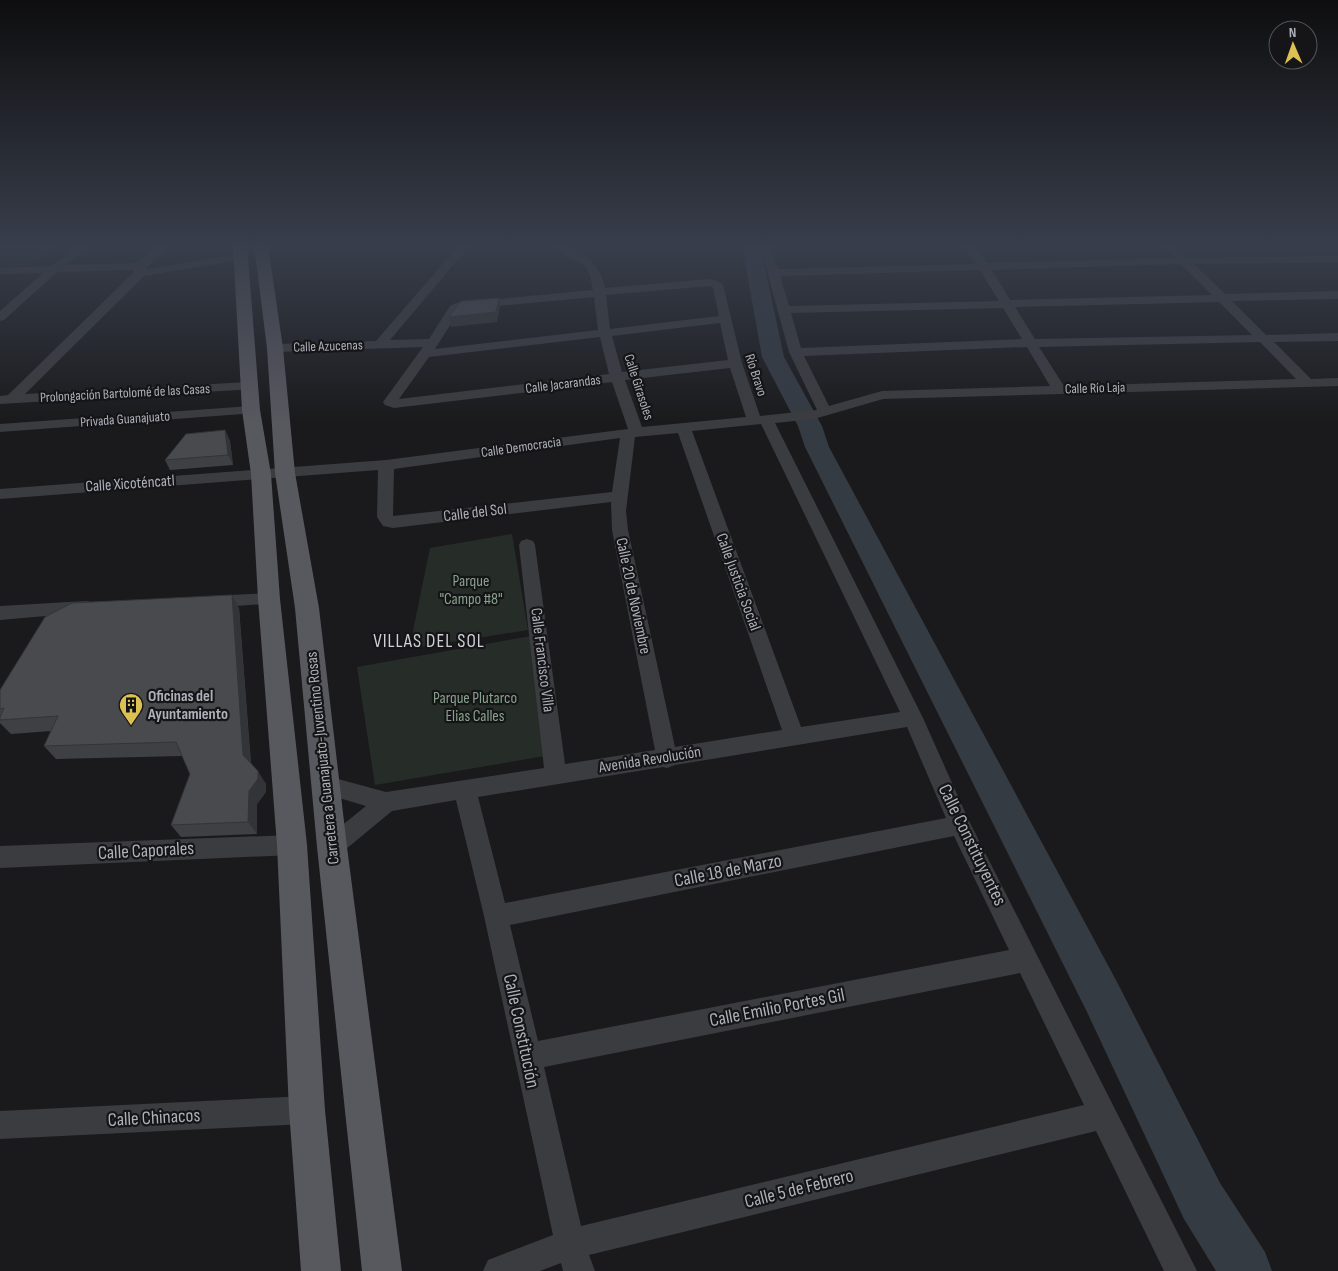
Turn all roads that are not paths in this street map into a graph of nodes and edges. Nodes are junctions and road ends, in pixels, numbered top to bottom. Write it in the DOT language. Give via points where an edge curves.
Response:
graph roads {
  1 [pos="14,304"];
  2 [pos="104,304"];
  3 [pos="245,304"];
  4 [pos="270,304"];
  5 [pos="414,304"];
  6 [pos="480,304"];
  7 [pos="601,304"];
  8 [pos="723,304"];
  9 [pos="782,304"];
  10 [pos="963,304"];
  11 [pos="1005,304"];
  12 [pos="1227,304"];
  13 [pos="784,310"];
  14 [pos="0,317"];
  15 [pos="726,319"];
  16 [pos="605,332"];
  17 [pos="1338,337"];
  18 [pos="1264,338"];
  19 [pos="433,342"];
  20 [pos="1030,343"];
  21 [pos="380,344"];
  22 [pos="275,348"];
  23 [pos="796,352"];
  24 [pos="424,354"];
  25 [pos="735,363"];
  26 [pos="618,377"];
  27 [pos="1308,382"];
  28 [pos="1338,382"];
  29 [pos="250,386"];
  30 [pos="1059,390"];
  31 [pos="1338,394"];
  32 [pos="5,400"];
  33 [pos="852,404"];
  34 [pos="251,410"];
  35 [pos="820,413"];
  36 [pos="767,419"];
  37 [pos="682,427"];
  38 [pos="0,428"];
  39 [pos="632,432"];
  40 [pos="386,465"];
  41 [pos="273,473"];
  42 [pos="0,494"];
  43 [pos="621,496"];
  44 [pos="527,545"];
  45 [pos="270,599"];
  46 [pos="192,603"];
  47 [pos="104,607"];
  48 [pos="0,612"];
  49 [pos="313,657"];
  50 [pos="276,667"];
  51 [pos="913,718"];
  52 [pos="794,736"];
  53 [pos="666,759"];
  54 [pos="556,775"];
  55 [pos="327,785"];
  56 [pos="465,790"];
  57 [pos="386,802"];
  58 [pos="960,825"];
  59 [pos="292,845"];
  60 [pos="332,847"];
  61 [pos="0,857"];
  62 [pos="496,916"];
  63 [pos="1027,959"];
  64 [pos="527,1057"];
  65 [pos="307,1110"];
  66 [pos="1102,1115"];
  67 [pos="0,1125"];
  68 [pos="575,1258"];
  69 [pos="321,1271"];
  70 [pos="382,1271"];
  71 [pos="499,1271"];
  72 [pos="1180,1271"];
  1 -- 14 [label="street"];
  2 -- 32 [label="street"];
  3 -- 29 [label="main road, Carretera a Guanajuato-Juventino Rosas"];
  4 -- 22 [label="main road, Carretera a Guanajuato-Juventino Rosas"];
  5 -- 21 [label="street, Calle Azucenas"];
  6 -- 19 [label="street" via="454,309"];
  7 -- 16 [label="street, Calle Girasoles"];
  8 -- 15 [label="street, Río Bravo"];
  9 -- 13 [label="street"];
  10 -- 13 [label="street"];
  11 -- 20 [label="street"];
  12 -- 18 [label="street"];
  13 -- 23 [label="street"];
  15 -- 16 [label="street"];
  15 -- 25 [label="street, Río Bravo"];
  16 -- 24 [label="street"];
  16 -- 26 [label="street, Calle Girasoles"];
  17 -- 18 [label="street"];
  18 -- 20 [label="street"];
  18 -- 27 [label="street"];
  19 -- 21 [label="street, Calle Azucenas"];
  19 -- 24 [label="street"];
  20 -- 23 [label="street"];
  20 -- 30 [label="street"];
  21 -- 22 [label="street, Calle Azucenas"];
  22 -- 41 [label="main road, Carretera a Guanajuato-Juventino Rosas"];
  23 -- 35 [label="street"];
  24 -- 26 [label="street, Calle Jacarandas" via="391,403"];
  25 -- 26 [label="street, Calle Jacarandas"];
  25 -- 36 [label="street, Río Bravo"];
  26 -- 39 [label="street, Calle Girasoles"];
  27 -- 28 [label="street, Calle Río Laja"];
  27 -- 30 [label="street, Calle Río Laja"];
  29 -- 32 [label="street, Prolongación Bartolomé de las Casas"];
  29 -- 34 [label="main road, Carretera a Guanajuato-Juventino Rosas"];
  30 -- 33 [label="street, Calle Río Laja" via="882,395"];
  31 -- 33 [label="street, Calle Río Laja" via="883,407"];
  33 -- 35 [label="street, Calle Río Laja"];
  34 -- 38 [label="street, Privada Guanajuato"];
  34 -- 41 [label="main road, Carretera a Guanajuato-Juventino Rosas"];
  35 -- 36 [label="street, Calle Río Laja"];
  36 -- 37 [label="street, Calle Democracia"];
  36 -- 51 [label="street, Calle Constituyentes"];
  37 -- 39 [label="street, Calle Democracia"];
  37 -- 52 [label="street, Calle Justicia Social"];
  39 -- 40 [label="street, Calle Democracia"];
  39 -- 43 [label="street, Calle 20 de Noviembre"];
  40 -- 41 [label="street, Calle Democracia"];
  40 -- 43 [label="street, Calle del Sol" via="385,517 394,523"];
  41 -- 42 [label="street, Calle Xicoténcatl"];
  41 -- 45 [label="main road, Carretera a Guanajuato-Juventino Rosas"];
  41 -- 49 [label="main road, Carretera a Guanajuato-Juventino Rosas" via="307,608"];
  43 -- 53 [label="street, Calle 20 de Noviembre" via="618,511 620,530"];
  44 -- 54 [label="street, Calle Francisco Villa"];
  45 -- 46 [label="street"];
  45 -- 50 [label="main road, Carretera a Guanajuato-Juventino Rosas"];
  47 -- 48 [label="street" via="51,617"];
  49 -- 50 [label="main road"];
  49 -- 55 [label="main road, Carretera a Guanajuato-Juventino Rosas"];
  50 -- 59 [label="main road, Carretera a Guanajuato-Juventino Rosas"];
  51 -- 52 [label="street, Avenida Revolución"];
  51 -- 58 [label="street, Calle Constituyentes"];
  52 -- 53 [label="street, Avenida Revolución"];
  53 -- 54 [label="street, Avenida Revolución"];
  54 -- 56 [label="street, Avenida Revolución"];
  55 -- 57 [label="street, Avenida Revolución"];
  55 -- 60 [label="main road, Carretera a Guanajuato-Juventino Rosas"];
  56 -- 57 [label="street, Avenida Revolución"];
  56 -- 62 [label="street, Calle Constitución"];
  57 -- 60 [label="street"];
  58 -- 62 [label="street, Calle 18 de Marzo"];
  58 -- 63 [label="street, Calle Constituyentes"];
  59 -- 61 [label="street, Calle Caporales"];
  59 -- 65 [label="main road, Carretera a Guanajuato-Juventino Rosas"];
  60 -- 70 [label="main road, Carretera a Guanajuato-Juventino Rosas"];
  62 -- 64 [label="street, Calle Constitución"];
  63 -- 64 [label="street, Calle Emilio Portes Gil"];
  63 -- 66 [label="street, Calle Constituyentes"];
  64 -- 68 [label="street, Calle Constitución"];
  65 -- 67 [label="street, Calle Chinacos"];
  65 -- 69 [label="main road, Carretera a Guanajuato-Juventino Rosas"];
  66 -- 68 [label="street, Calle 5 de Febrero"];
  66 -- 72 [label="street, Calle Constituyentes"];
  68 -- 71 [label="street, Calle 5 de Febrero"];
}
